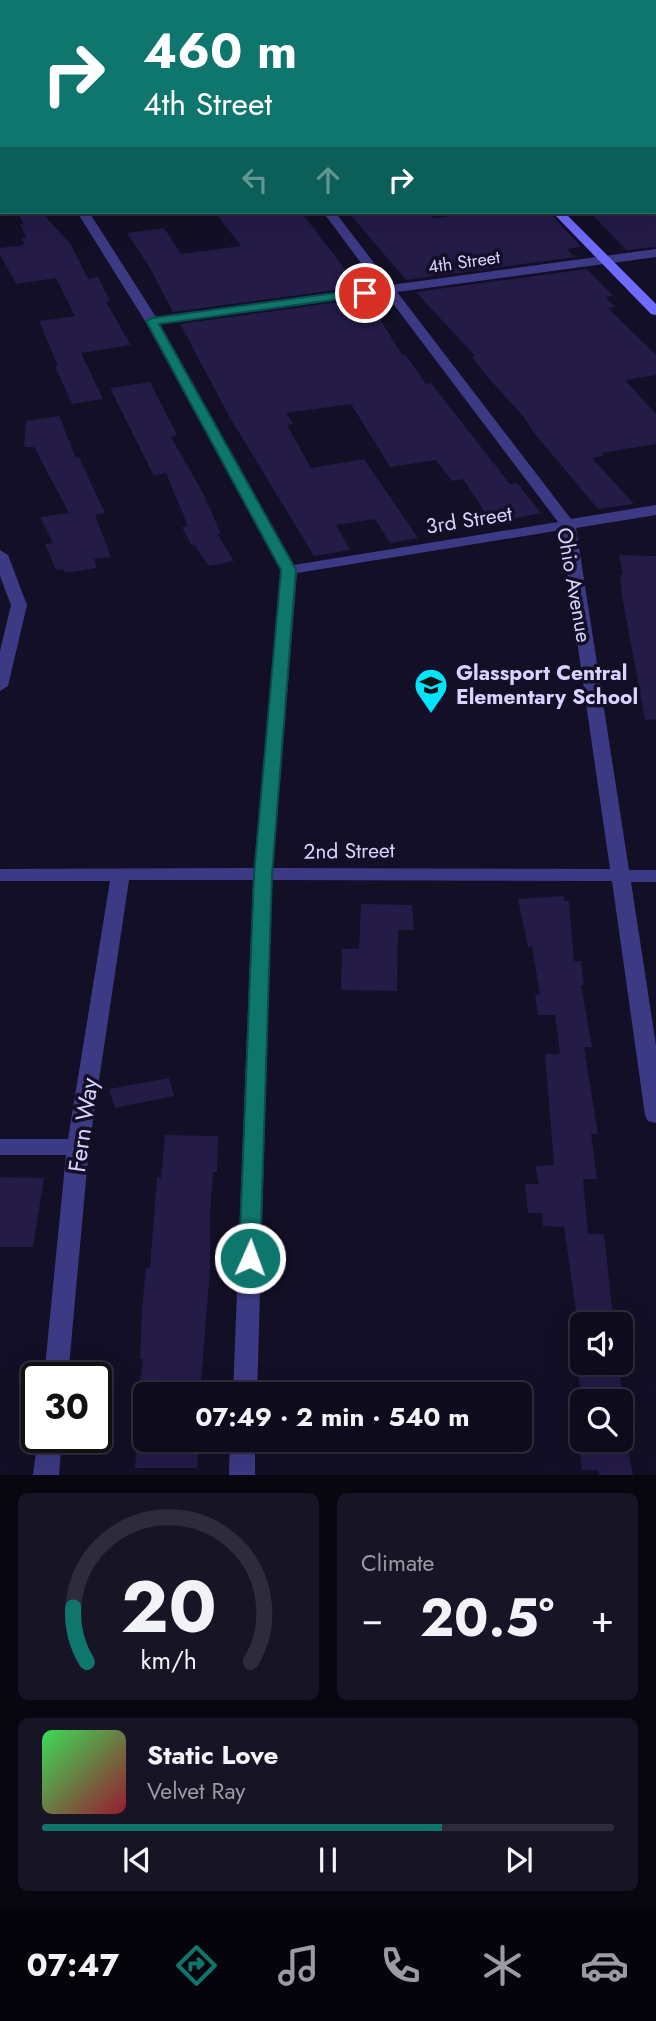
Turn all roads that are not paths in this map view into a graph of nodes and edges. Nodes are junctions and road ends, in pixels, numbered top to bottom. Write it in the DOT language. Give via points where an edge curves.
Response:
graph roads {
  1 [pos="84,214"];
  2 [pos="331,214"];
  3 [pos="560,214"];
  4 [pos="656,253"];
  5 [pos="606,260"];
  6 [pos="389,289"];
  7 [pos="656,311"];
  8 [pos="152,321"];
  9 [pos="656,510"];
  10 [pos="568,525"];
  11 [pos="0,555"];
  12 [pos="289,570"];
  13 [pos="0,686"];
  14 [pos="121,873"];
  15 [pos="0,875"];
  16 [pos="263,875"];
  17 [pos="621,876"];
  18 [pos="656,876"];
  19 [pos="656,1115"];
  20 [pos="0,1147"];
  21 [pos="78,1147"];
  22 [pos="57,1362"];
  23 [pos="245,1382"];
  24 [pos="243,1452"];
  25 [pos="48,1453"];
  26 [pos="46,1475"];
  27 [pos="242,1475"];
  1 -- 8 [label="street"];
  2 -- 6 [label="street, Ohio Avenue"];
  3 -- 5 [label="main road"];
  4 -- 5 [label="street, 4th Street"];
  5 -- 6 [label="street, 4th Street"];
  5 -- 7 [label="main road"];
  6 -- 8 [label="street, 4th Street"];
  6 -- 10 [label="street, Ohio Avenue"];
  8 -- 12 [label="street"];
  9 -- 10 [label="street, 3rd Street"];
  10 -- 12 [label="street, 3rd Street"];
  10 -- 17 [label="street, Ohio Avenue"];
  11 -- 13 [label="street" via="19,605"];
  12 -- 16 [label="street"];
  14 -- 15 [label="street, 2nd Street"];
  14 -- 16 [label="street, 2nd Street"];
  14 -- 21 [label="street, Fern Way"];
  16 -- 17 [label="street, 2nd Street"];
  16 -- 23 [label="street"];
  17 -- 18 [label="street, 2nd Street"];
  17 -- 19 [label="street, Ohio Avenue"];
  20 -- 21 [label="street"];
  21 -- 22 [label="street, Fern Way"];
  24 -- 27 [label="street"];
  25 -- 26 [label="street"];
}
